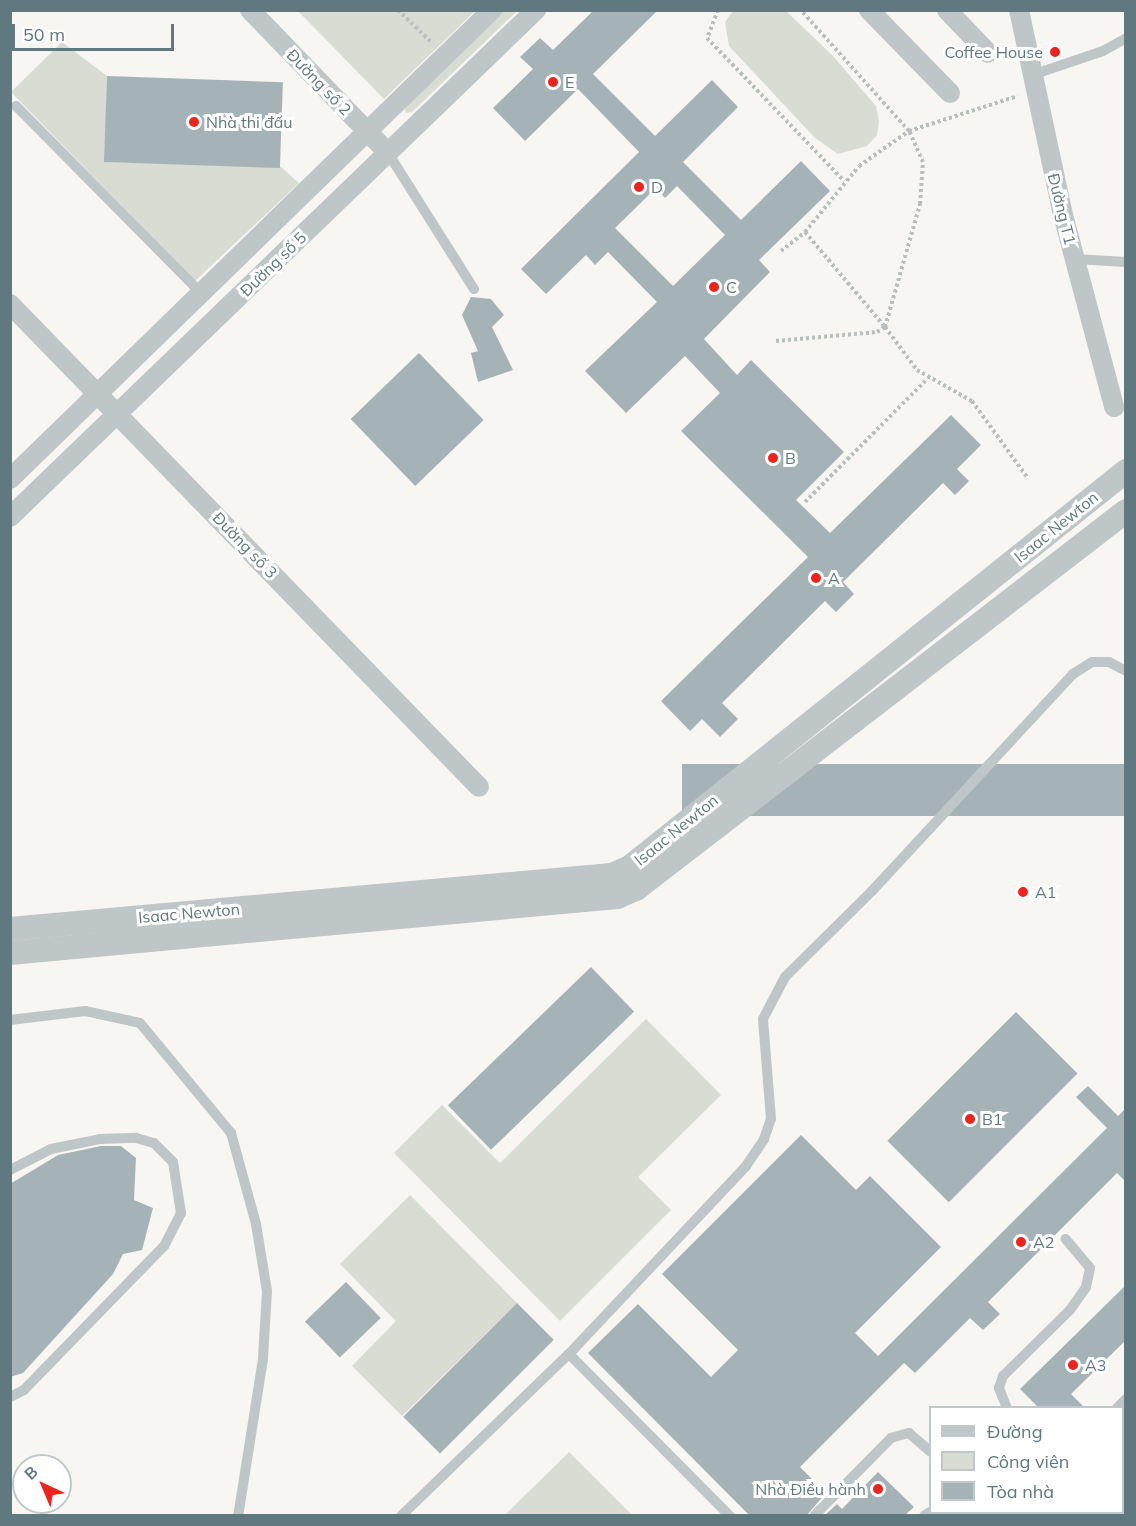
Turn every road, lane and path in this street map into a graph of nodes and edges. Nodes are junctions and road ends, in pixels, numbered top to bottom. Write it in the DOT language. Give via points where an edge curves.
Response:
graph roads {
  1 [pos="250,10"];
  2 [pos="398,10"];
  3 [pos="492,10"];
  4 [pos="536,10"];
  5 [pos="718,10"];
  6 [pos="801,10"];
  7 [pos="869,10"];
  8 [pos="947,10"];
  9 [pos="1019,10"];
  10 [pos="1125,38"];
  11 [pos="438,45"];
  12 [pos="988,53"];
  13 [pos="1034,82"];
  14 [pos="950,93"];
  15 [pos="16,106"];
  16 [pos="909,131"];
  17 [pos="367,132"];
  18 [pos="388,153"];
  19 [pos="844,181"];
  20 [pos="805,232"];
  21 [pos="781,251"];
  22 [pos="1075,259"];
  23 [pos="1125,262"];
  24 [pos="474,289"];
  25 [pos="201,293"];
  26 [pos="10,304"];
  27 [pos="885,327"];
  28 [pos="776,341"];
  29 [pos="929,377"];
  30 [pos="98,394"];
  31 [pos="1114,406"];
  32 [pos="117,414"];
  33 [pos="1125,471"];
  34 [pos="1027,477"];
  35 [pos="10,479"];
  36 [pos="805,502"];
  37 [pos="1125,511"];
  38 [pos="10,517"];
  39 [pos="1125,671"];
  40 [pos="479,787"];
  41 [pos="10,929"];
  42 [pos="10,953"];
  43 [pos="10,1020"];
  44 [pos="10,1170"];
  45 [pos="1066,1239"];
  46 [pos="569,1354"];
  47 [pos="10,1397"];
  48 [pos="1007,1406"];
  49 [pos="929,1450"];
  50 [pos="238,1515"];
  51 [pos="401,1515"];
  52 [pos="730,1515"];
  53 [pos="814,1515"];
  1 -- 17 [label="street, Đường số 2"];
  2 -- 11 [label="path" via="426,39"];
  3 -- 17 [label="street, Đường số 5"];
  4 -- 18 [label="street, Đường số 5"];
  5 -- 19 [label="path" via="707,38"];
  6 -- 16 [label="path"];
  7 -- 14 [label="street"];
  8 -- 12 [label="street"];
  9 -- 13 [label="street, Đường T1"];
  10 -- 13 [label="lane"];
  13 -- 16 [label="path" via="985,109"];
  13 -- 22 [label="street, Đường T1"];
  15 -- 25 [label="lane"];
  16 -- 19 [label="path"];
  16 -- 27 [label="path" via="923,162 920,204"];
  17 -- 18 [label="street, Đường số 2"];
  17 -- 25 [label="street, Đường số 5"];
  18 -- 24 [label="lane"];
  18 -- 32 [label="street, Đường số 5"];
  19 -- 20 [label="path"];
  20 -- 21 [label="path"];
  20 -- 27 [label="path"];
  22 -- 23 [label="lane"];
  22 -- 31 [label="street, Đường T1"];
  25 -- 30 [label="street, Đường số 5"];
  26 -- 30 [label="street, Đường số 3"];
  27 -- 28 [label="path" via="877,332"];
  27 -- 29 [label="path" via="917,370"];
  29 -- 34 [label="path" via="972,401"];
  29 -- 36 [label="path"];
  30 -- 32 [label="street, Đường số 3"];
  30 -- 35 [label="street, Đường số 5"];
  32 -- 38 [label="street, Đường số 5"];
  32 -- 40 [label="street, Đường số 3"];
  33 -- 41 [label="street, Isaac Newton" via="630,867 600,876"];
  37 -- 42 [label="street, Isaac Newton" via="636,889 617,897"];
  39 -- 46 [label="lane" via="1108,662 1092,662 1073,674 872,891 785,976 763,1019 771,1119 764,1139 746,1166"];
  43 -- 50 [label="lane" via="85,1011 140,1023 231,1133 256,1224 267,1290 262,1359"];
  44 -- 47 [label="lane" via="51,1149 100,1139 154,1143 173,1162 181,1213 164,1246 24,1390"];
  45 -- 48 [label="lane" via="1090,1268 1086,1287 1070,1310 1003,1376 999,1388"];
  46 -- 51 [label="lane"];
  46 -- 52 [label="lane"];
  49 -- 53 [label="lane" via="909,1433 891,1438"];
}
